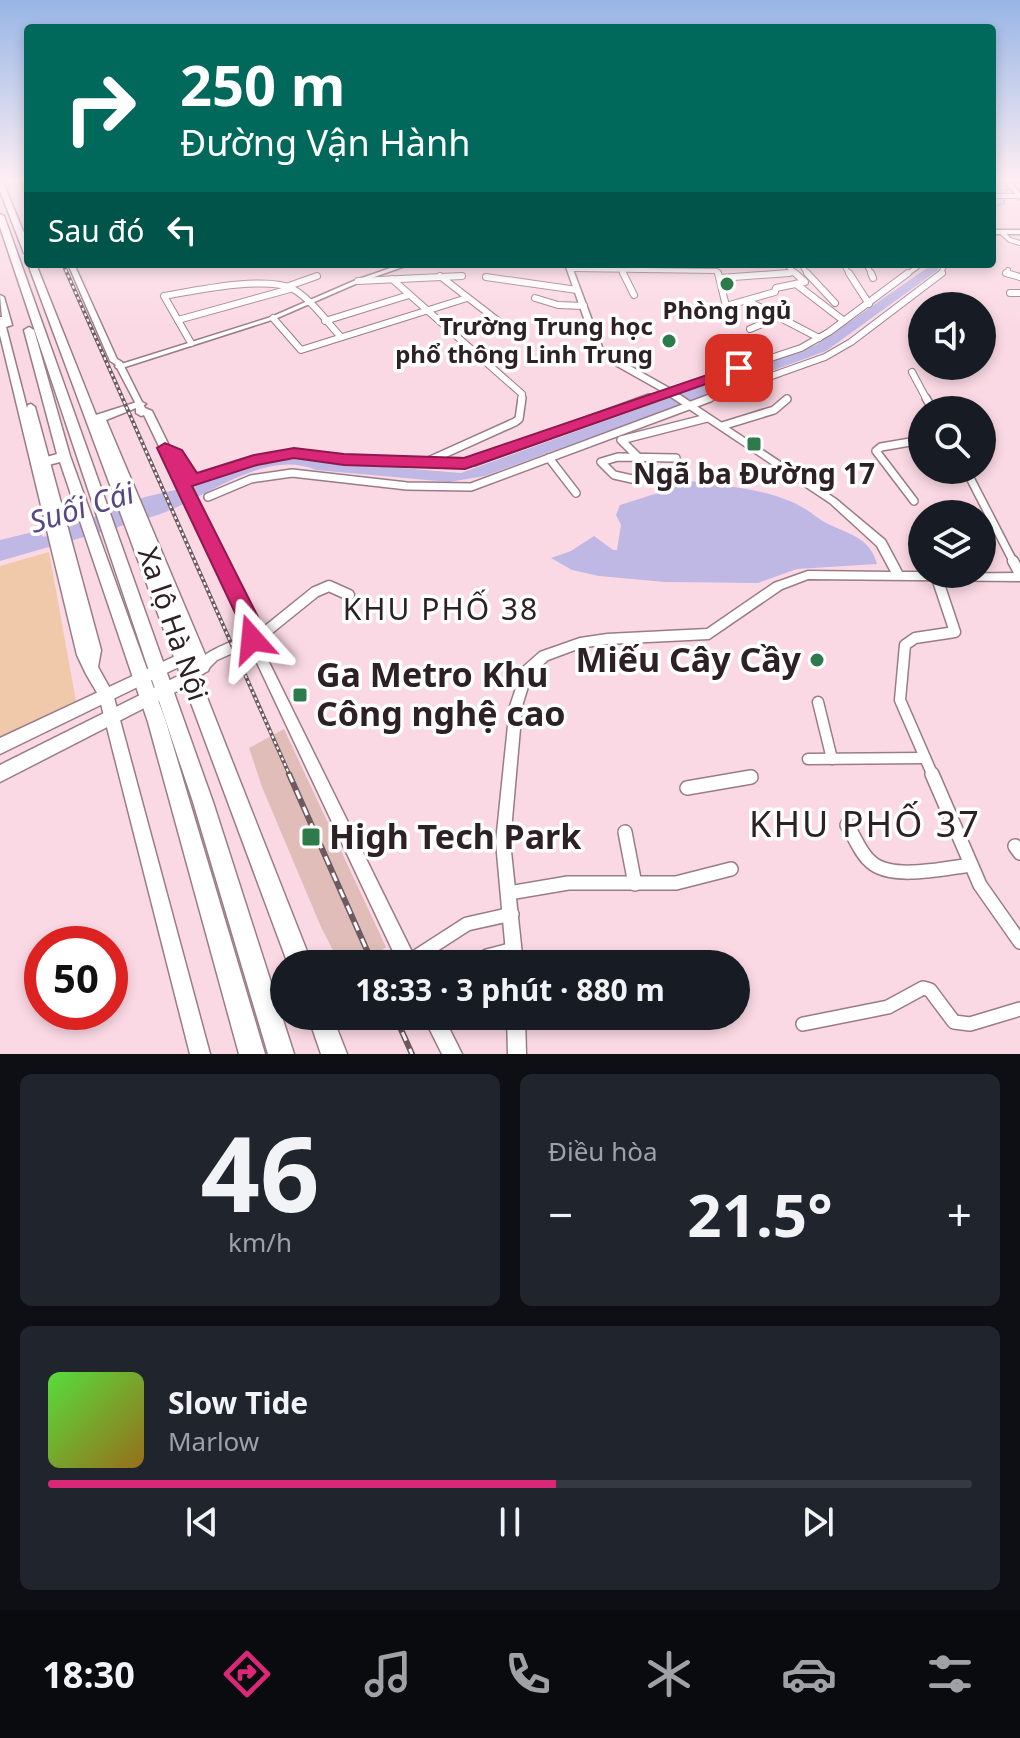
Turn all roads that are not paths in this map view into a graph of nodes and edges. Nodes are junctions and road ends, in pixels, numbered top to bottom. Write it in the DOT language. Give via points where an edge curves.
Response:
graph roads {
  1 [pos="4,228"];
  2 [pos="996,232"];
  3 [pos="1001,232"];
  4 [pos="1020,232"];
  5 [pos="0,242"];
  6 [pos="1020,243"];
  7 [pos="37,268"];
  8 [pos="73,268"];
  9 [pos="79,268"];
  10 [pos="396,268"];
  11 [pos="569,268"];
  12 [pos="595,268"];
  13 [pos="626,268"];
  14 [pos="654,268"];
  15 [pos="723,268"];
  16 [pos="789,268"];
  17 [pos="804,268"];
  18 [pos="846,268"];
  19 [pos="868,268"];
  20 [pos="916,268"];
  21 [pos="944,268"];
  22 [pos="621,269"];
  23 [pos="1008,270"];
  24 [pos="515,271"];
  25 [pos="795,273"];
  26 [pos="719,275"];
  27 [pos="317,276"];
  28 [pos="440,276"];
  29 [pos="462,276"];
  30 [pos="486,277"];
  31 [pos="1020,277"];
  32 [pos="873,278"];
  33 [pos="392,279"];
  34 [pos="358,281"];
  35 [pos="509,282"];
  36 [pos="796,284"];
  37 [pos="288,288"];
  38 [pos="577,290"];
  39 [pos="1010,293"];
  40 [pos="1020,293"];
  41 [pos="409,295"];
  42 [pos="634,295"];
  43 [pos="0,297"];
  44 [pos="467,298"];
  45 [pos="535,298"];
  46 [pos="748,301"];
  47 [pos="310,303"];
  48 [pos="835,303"];
  49 [pos="869,304"];
  50 [pos="584,306"];
  51 [pos="427,310"];
  52 [pos="273,318"];
  53 [pos="777,318"];
  54 [pos="0,319"];
  55 [pos="178,320"];
  56 [pos="325,321"];
  57 [pos="844,321"];
  58 [pos="502,324"];
  59 [pos="750,329"];
  60 [pos="341,337"];
  61 [pos="819,338"];
  62 [pos="191,343"];
  63 [pos="118,364"];
  64 [pos="671,393"];
  65 [pos="787,399"];
  66 [pos="687,405"];
  67 [pos="141,407"];
  68 [pos="707,418"];
  69 [pos="96,419"];
  70 [pos="722,426"];
  71 [pos="908,442"];
  72 [pos="165,448"];
  73 [pos="64,456"];
  74 [pos="549,458"];
  75 [pos="676,458"];
  76 [pos="640,459"];
  77 [pos="41,463"];
  78 [pos="423,463"];
  79 [pos="175,476"];
  80 [pos="632,479"];
  81 [pos="973,484"];
  82 [pos="576,493"];
  83 [pos="208,497"];
  84 [pos="913,500"];
  85 [pos="898,574"];
  86 [pos="908,574"];
  87 [pos="996,576"];
  88 [pos="1020,576"];
  89 [pos="940,588"];
  90 [pos="349,595"];
  91 [pos="145,631"];
  92 [pos="251,636"];
  93 [pos="135,658"];
  94 [pos="198,662"];
  95 [pos="149,674"];
  96 [pos="106,694"];
  97 [pos="156,694"];
  98 [pos="818,702"];
  99 [pos="111,717"];
  100 [pos="40,726"];
  101 [pos="0,740"];
  102 [pos="0,746"];
  103 [pos="925,758"];
  104 [pos="808,759"];
  105 [pos="832,759"];
  106 [pos="0,776"];
  107 [pos="751,777"];
  108 [pos="687,788"];
  109 [pos="847,825"];
  110 [pos="625,832"];
  111 [pos="971,865"];
  112 [pos="731,869"];
  113 [pos="635,884"];
  114 [pos="509,893"];
  115 [pos="513,914"];
  116 [pos="1020,942"];
  117 [pos="515,949"];
  118 [pos="295,950"];
  119 [pos="402,950"];
  120 [pos="426,950"];
  121 [pos="511,950"];
  122 [pos="1020,1009"];
  123 [pos="803,1024"];
  124 [pos="325,1030"];
  125 [pos="440,1030"];
  126 [pos="516,1030"];
  127 [pos="254,1050"];
  128 [pos="200,1054"];
  129 [pos="281,1054"];
  130 [pos="334,1054"];
  131 [pos="452,1054"];
  132 [pos="517,1054"];
  1 -- 91 [label="highway, Xa lộ Hà Nội"];
  2 -- 3 [label="main road"];
  3 -- 4 [label="main road"];
  3 -- 6 [label="street"];
  5 -- 73 [label="highway, Xa lộ Hà Nội"];
  7 -- 69 [label="highway, Xa lộ Hà Nội"];
  8 -- 63 [label="main road"];
  9 -- 63 [label="main road"];
  10 -- 34 [label="street"];
  11 -- 38 [label="street"];
  12 -- 22 [label="street"];
  13 -- 22 [label="street"];
  14 -- 26 [label="street"];
  15 -- 26 [label="street"];
  16 -- 25 [label="street"];
  17 -- 48 [label="street"];
  18 -- 49 [label="street"];
  19 -- 32 [label="street"];
  20 -- 49 [label="street"];
  21 -- 66 [label="street" via="888,316 825,357"];
  22 -- 42 [label="street"];
  23 -- 31 [label="street" via="1006,274"];
  24 -- 35 [label="street"];
  25 -- 26 [label="street"];
  25 -- 36 [label="street" via="805,282"];
  26 -- 46 [label="street" via="725,305"];
  27 -- 37 [label="street"];
  28 -- 29 [label="street"];
  28 -- 33 [label="street"];
  28 -- 44 [label="street"];
  30 -- 35 [label="street"];
  33 -- 34 [label="street"];
  33 -- 41 [label="street"];
  34 -- 47 [label="street"];
  35 -- 38 [label="street"];
  36 -- 46 [label="street"];
  36 -- 57 [label="street"];
  37 -- 47 [label="street"];
  37 -- 55 [label="street"];
  37 -- 55 [label="street" via="164,296"];
  38 -- 50 [label="street"];
  39 -- 40 [label="street"];
  41 -- 51 [label="street"];
  41 -- 56 [label="street"];
  43 -- 77 [label="main road"];
  44 -- 51 [label="street"];
  44 -- 58 [label="street"];
  45 -- 50 [label="street"];
  46 -- 53 [label="street"];
  47 -- 52 [label="street"];
  47 -- 56 [label="street"];
  49 -- 57 [label="street"];
  50 -- 64 [label="street" via="604,355"];
  51 -- 60 [label="street"];
  51 -- 78 [label="street" via="522,394 519,419"];
  52 -- 60 [label="street" via="301,350"];
  52 -- 62 [label="street"];
  53 -- 59 [label="street"];
  53 -- 61 [label="street"];
  54 -- 77 [label="main road"];
  55 -- 62 [label="street"];
  56 -- 60 [label="street"];
  57 -- 61 [label="street"];
  61 -- 64 [label="street"];
  62 -- 63 [label="street"];
  63 -- 67 [label="main road"];
  64 -- 66 [label="street"];
  64 -- 78 [label="street" via="474,462"];
  65 -- 70 [label="street" via="774,410"];
  66 -- 68 [label="street"];
  66 -- 74 [label="street"];
  67 -- 69 [label="highway"];
  67 -- 72 [label="main road"];
  67 -- 79 [label="main road"];
  68 -- 70 [label="street"];
  68 -- 76 [label="street" via="621,440"];
  69 -- 94 [label="highway, Xa lộ Hà Nội"];
  70 -- 85 [label="street" via="857,520 881,543"];
  71 -- 84 [label="street" via="876,451"];
  72 -- 78 [label="street" via="177,453 193,481 294,453"];
  72 -- 79 [label="main road"];
  73 -- 77 [label="highway"];
  73 -- 93 [label="highway, Xa lộ Hà Nội"];
  74 -- 82 [label="street"];
  74 -- 83 [label="street" via="462,488 297,473 251,479"];
  75 -- 76 [label="street"];
  76 -- 80 [label="street" via="601,462 614,475"];
  77 -- 96 [label="main road" via="91,670"];
  79 -- 92 [label="main road"];
  81 -- 88 [label="street"];
  85 -- 86 [label="street"];
  85 -- 114 [label="street" via="799,577 709,634 580,643 532,665 520,687 506,795 503,842"];
  87 -- 88 [label="street"];
  89 -- 103 [label="street" via="955,632 915,638 905,645 900,700"];
  90 -- 92 [label="street" via="329,586"];
  91 -- 93 [label="highway"];
  91 -- 95 [label="highway, Xa lộ Hà Nội"];
  92 -- 94 [label="main road"];
  92 -- 119 [label="main road"];
  93 -- 95 [label="highway, Xa lộ Hà Nội"];
  94 -- 95 [label="main road"];
  94 -- 97 [label="main road"];
  94 -- 118 [label="highway, Xa lộ Hà Nội"];
  95 -- 96 [label="main road"];
  95 -- 97 [label="highway, Xa lộ Hà Nội"];
  96 -- 99 [label="main road"];
  96 -- 100 [label="main road"];
  97 -- 99 [label="main road"];
  97 -- 127 [label="highway, Xa lộ Hà Nội"];
  97 -- 129 [label="highway, Xa lộ Hà Nội" via="203,802"];
  98 -- 105 [label="street"];
  99 -- 106 [label="main road"];
  99 -- 128 [label="main road"];
  100 -- 101 [label="main road"];
  100 -- 102 [label="main road"];
  103 -- 105 [label="street"];
  103 -- 111 [label="street"];
  104 -- 105 [label="street"];
  107 -- 108 [label="street"];
  109 -- 111 [label="street" via="870,860 883,869"];
  110 -- 113 [label="street"];
  111 -- 116 [label="street"];
  112 -- 113 [label="street" via="676,883"];
  113 -- 114 [label="street" via="568,883"];
  114 -- 115 [label="street"];
  115 -- 117 [label="street"];
  115 -- 120 [label="street" via="480,917"];
  117 -- 121 [label="street"];
  122 -- 123 [label="street" via="970,1024 954,1022 923,988 888,1007"];
  124 -- 130 [label="highway"];
  125 -- 131 [label="main road"];
  126 -- 132 [label="street"];
}
